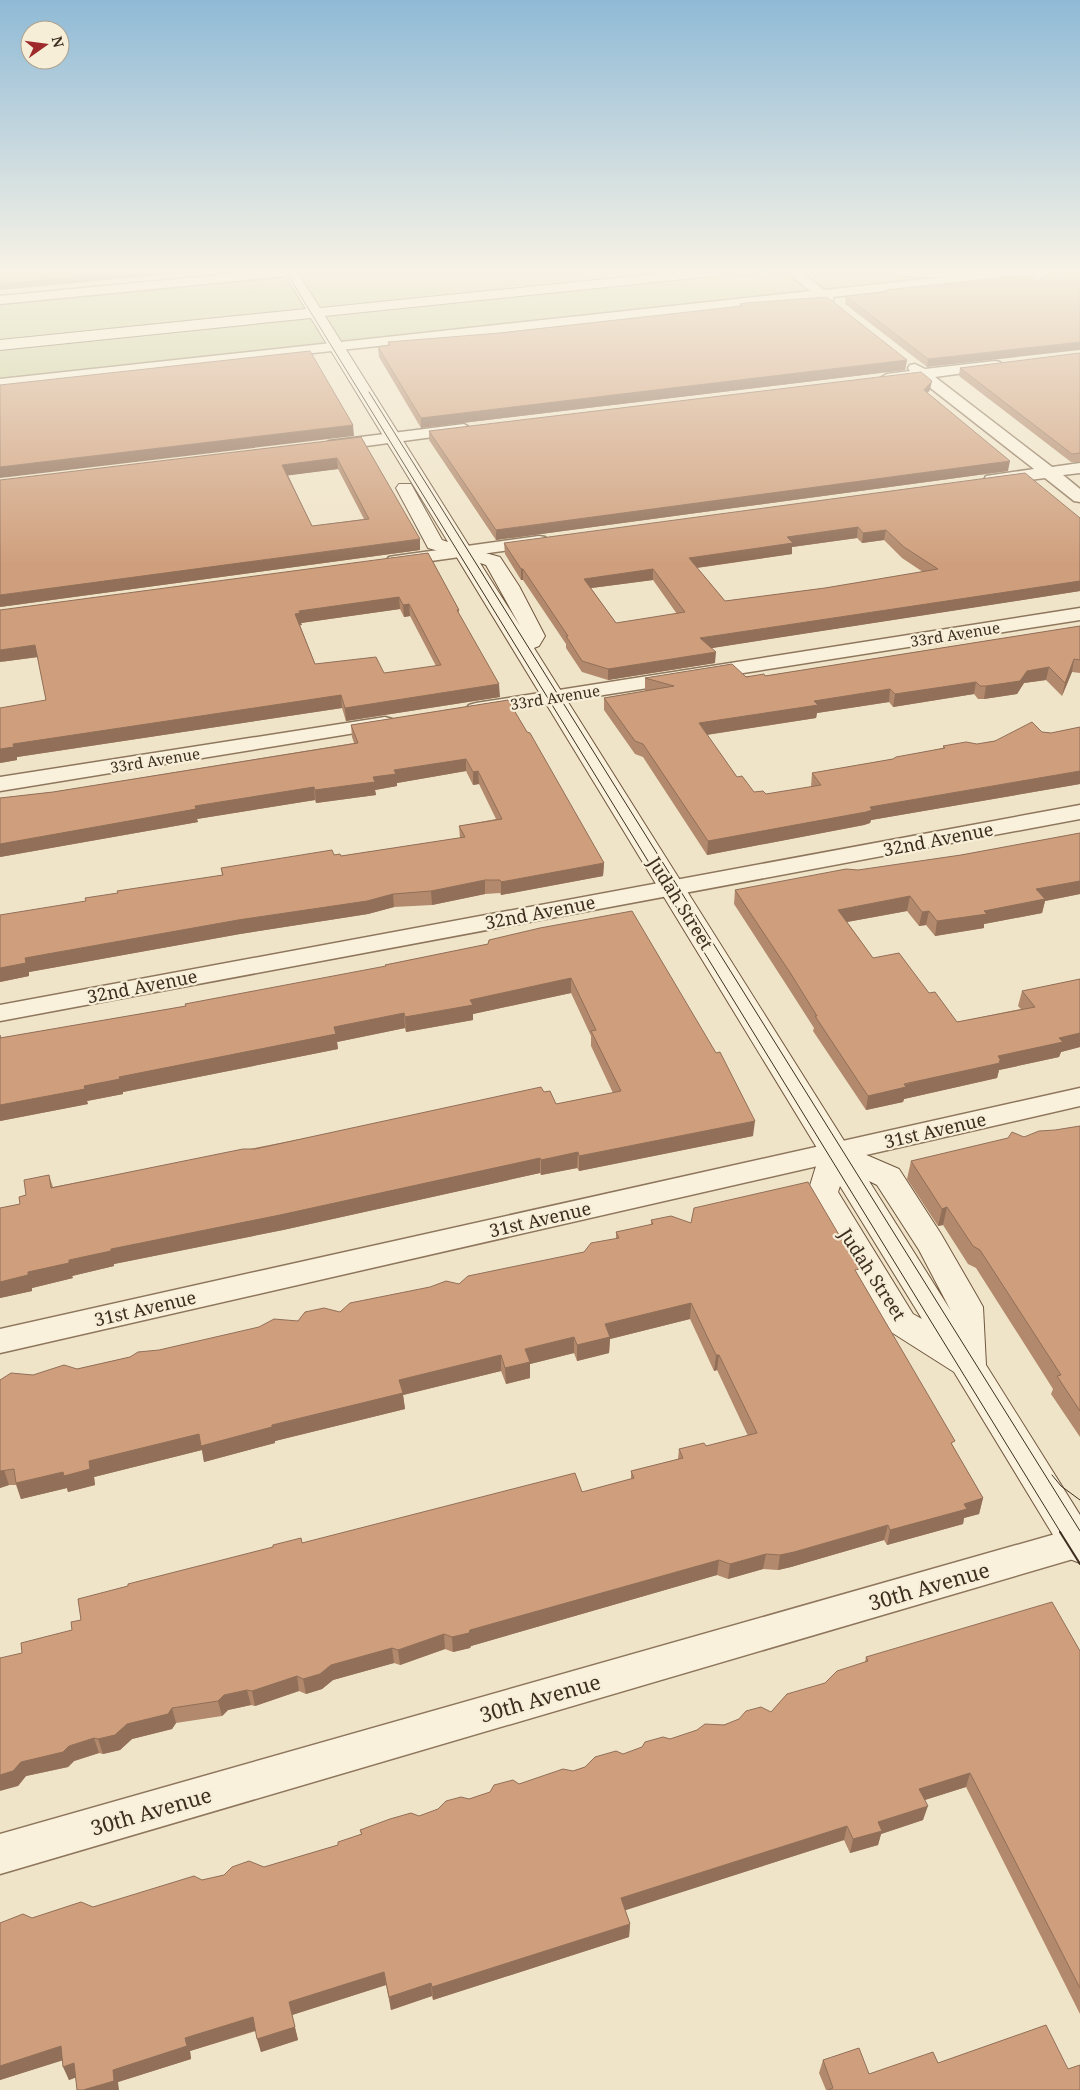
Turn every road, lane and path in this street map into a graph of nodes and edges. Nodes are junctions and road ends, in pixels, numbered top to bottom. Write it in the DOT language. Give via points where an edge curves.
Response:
graph roads {
  1 [pos="122,370"];
  2 [pos="350,370"];
  3 [pos="368,370"];
  4 [pos="917,370"];
  5 [pos="960,370"];
  6 [pos="923,374"];
  7 [pos="868,380"];
  8 [pos="0,383"];
  9 [pos="361,388"];
  10 [pos="477,428"];
  11 [pos="392,438"];
  12 [pos="315,447"];
  13 [pos="1080,468"];
  14 [pos="1048,472"];
  15 [pos="979,481"];
  16 [pos="1080,497"];
  17 [pos="557,539"];
  18 [pos="463,552"];
  19 [pos="375,564"];
  20 [pos="1080,614"];
  21 [pos="553,697"];
  22 [pos="457,712"];
  23 [pos="409,720"];
  24 [pos="0,784"];
  25 [pos="1080,812"];
  26 [pos="671,888"];
  27 [pos="0,1013"];
  28 [pos="1080,1097"];
  29 [pos="835,1153"];
  30 [pos="0,1341"];
  31 [pos="969,1368"];
  32 [pos="1079,1544"];
  33 [pos="0,1854"];
  1 -- 8 [label="street"];
  2 -- 9 [label="street"];
  3 -- 9 [label="street" via="372,378"];
  4 -- 6 [label="street"];
  5 -- 6 [label="street"];
  6 -- 7 [label="street"];
  6 -- 14 [label="street"];
  9 -- 11 [label="street"];
  10 -- 11 [label="street"];
  11 -- 12 [label="street"];
  11 -- 18 [label="street" via="412,469 401,480 435,544"];
  13 -- 14 [label="street"];
  14 -- 15 [label="street"];
  14 -- 16 [label="street"];
  17 -- 18 [label="street"];
  18 -- 19 [label="street"];
  18 -- 21 [label="street, Judah Street"];
  20 -- 21 [label="street, 33rd Avenue"];
  21 -- 22 [label="street, 33rd Avenue"];
  21 -- 26 [label="street, Judah Street"];
  23 -- 24 [label="street, 33rd Avenue"];
  25 -- 26 [label="street, 32nd Avenue"];
  26 -- 27 [label="street, 32nd Avenue"];
  26 -- 29 [label="street, Judah Street"];
  28 -- 29 [label="street, 31st Avenue"];
  29 -- 30 [label="street, 31st Avenue"];
  29 -- 31 [label="street" via="888,1177 930,1242 967,1307"];
  29 -- 31 [label="street, Judah Street" via="822,1192 872,1275 902,1323"];
  31 -- 32 [label="street, Judah Street"];
  32 -- 33 [label="street, 30th Avenue"];
}
